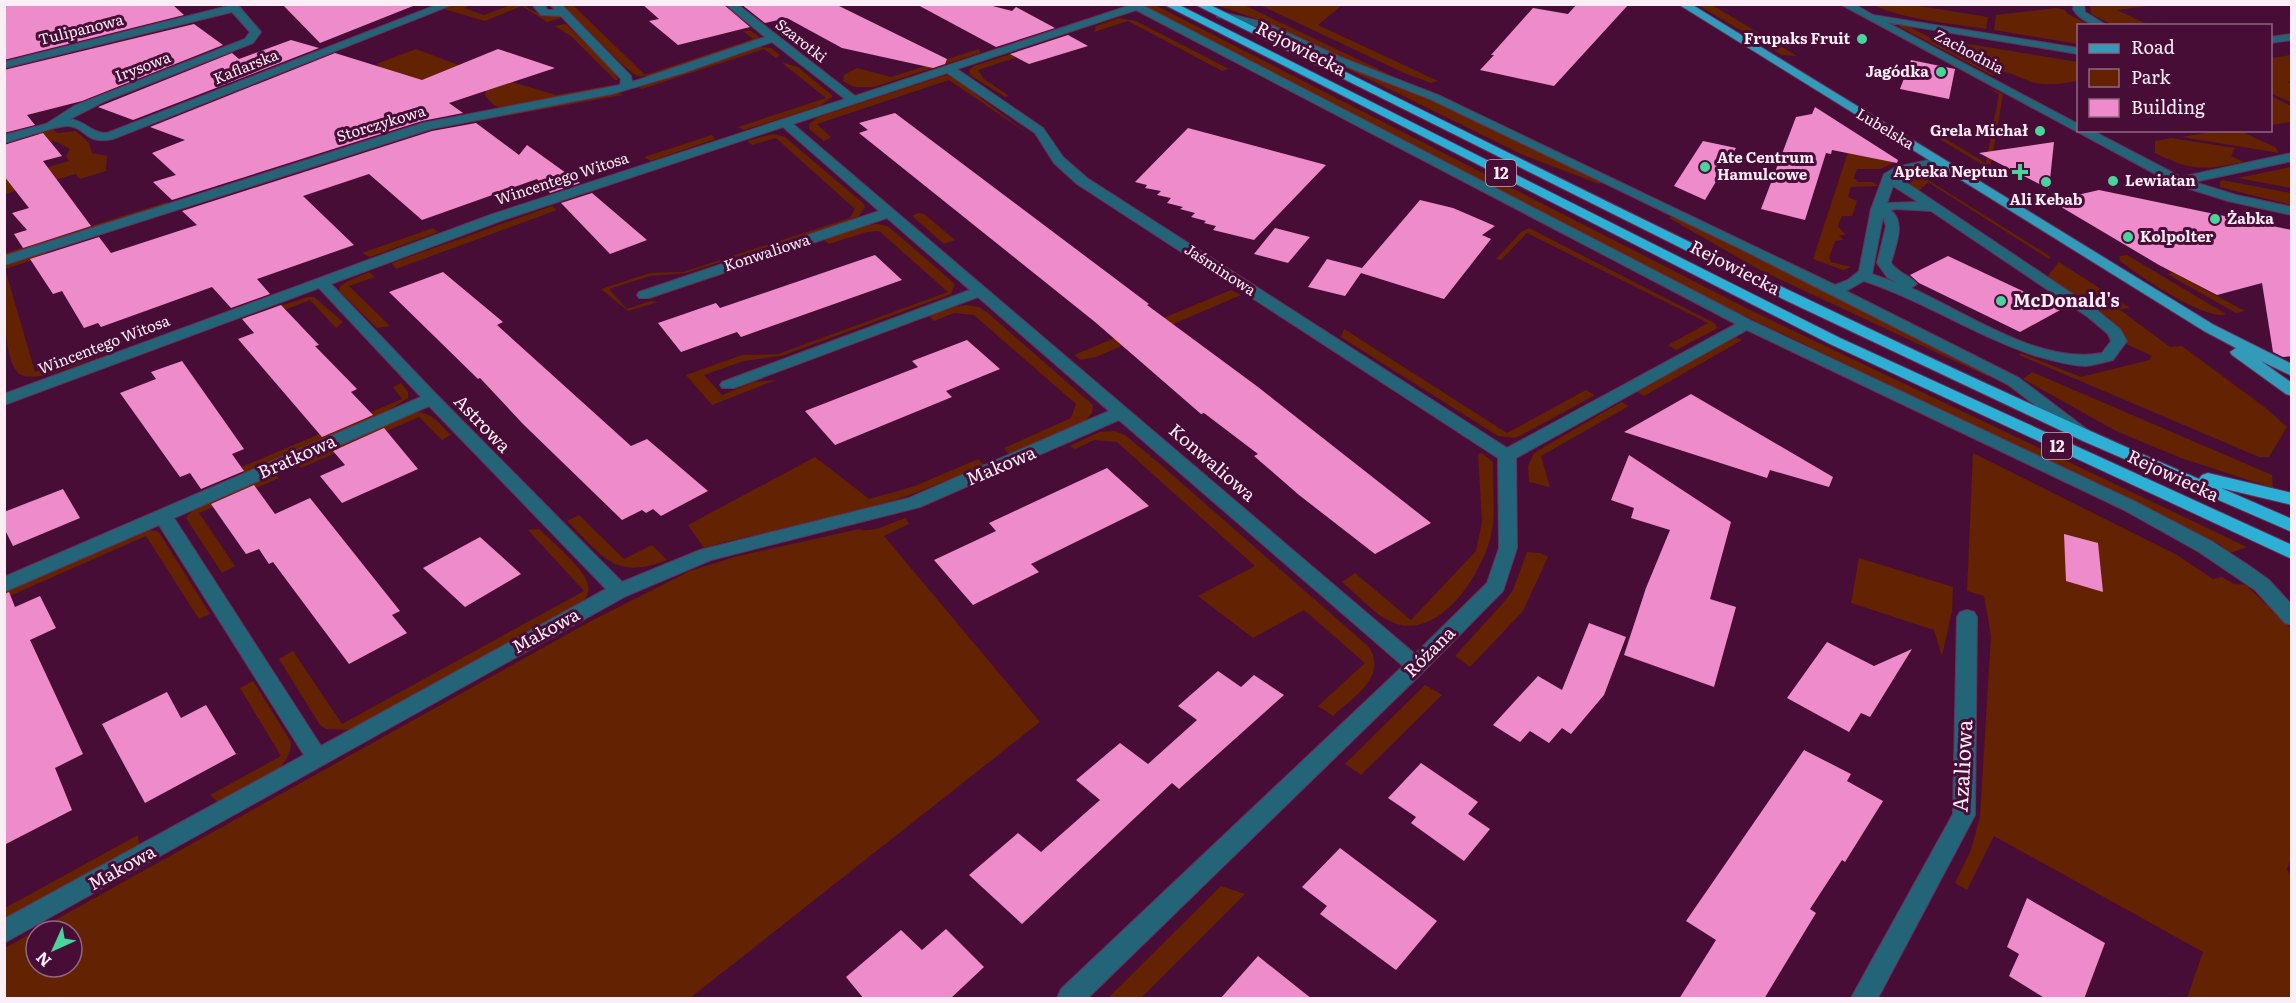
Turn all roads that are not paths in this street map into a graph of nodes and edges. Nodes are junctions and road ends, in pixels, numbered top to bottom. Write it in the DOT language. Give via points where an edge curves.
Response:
graph roads {
  1 [pos="449,4"];
  2 [pos="543,4"];
  3 [pos="730,4"];
  4 [pos="1168,4"];
  5 [pos="1199,4"];
  6 [pos="1683,4"];
  7 [pos="1845,4"];
  8 [pos="2079,4"];
  9 [pos="233,6"];
  10 [pos="1133,6"];
  11 [pos="558,9"];
  12 [pos="1221,15"];
  13 [pos="1864,15"];
  14 [pos="2099,24"];
  15 [pos="2292,37"];
  16 [pos="772,38"];
  17 [pos="2272,40"];
  18 [pos="2077,51"];
  19 [pos="4,65"];
  20 [pos="948,68"];
  21 [pos="625,87"];
  22 [pos="853,100"];
  23 [pos="56,123"];
  24 [pos="785,123"];
  25 [pos="2077,128"];
  26 [pos="2084,132"];
  27 [pos="4,139"];
  28 [pos="2292,157"];
  29 [pos="1938,162"];
  30 [pos="1889,177"];
  31 [pos="2173,182"];
  32 [pos="1936,208"];
  33 [pos="1878,209"];
  34 [pos="2292,211"];
  35 [pos="890,212"];
  36 [pos="4,261"];
  37 [pos="1864,276"];
  38 [pos="320,281"];
  39 [pos="982,291"];
  40 [pos="1833,291"];
  41 [pos="644,295"];
  42 [pos="1747,324"];
  43 [pos="2209,328"];
  44 [pos="2085,361"];
  45 [pos="2292,371"];
  46 [pos="728,385"];
  47 [pos="2292,391"];
  48 [pos="6,394"];
  49 [pos="431,399"];
  50 [pos="1122,412"];
  51 [pos="2089,437"];
  52 [pos="1507,456"];
  53 [pos="2138,458"];
  54 [pos="2292,499"];
  55 [pos="163,516"];
  56 [pos="2292,526"];
  57 [pos="2288,552"];
  58 [pos="4,585"];
  59 [pos="619,591"];
  60 [pos="1967,617"];
  61 [pos="2292,618"];
  62 [pos="1416,666"];
  63 [pos="317,758"];
  64 [pos="4,932"];
  65 [pos="1070,999"];
  66 [pos="1864,999"];
  1 -- 23 [label="street, Kaflarska" via="109,136 96,138 77,124"];
  2 -- 11 [label="street" via="539,8 545,13"];
  3 -- 16 [label="street, Szarotki"];
  4 -- 57 [label="highway, Rejowiecka / 12" via="1835,341"];
  5 -- 12 [label="highway, Rejowiecka / 12"];
  6 -- 29 [label="main road, Lubelska"];
  7 -- 13 [label="street, Zachodnia"];
  8 -- 14 [label="street" via="2081,14"];
  9 -- 19 [label="street, Tulipanowa"];
  9 -- 23 [label="street, Irysowa" via="256,32 249,41 101,99"];
  10 -- 20 [label="street, Wincentego Witosa"];
  10 -- 42 [label="street"];
  11 -- 21 [label="street" via="627,78"];
  12 -- 40 [label="street, Rejowiecka" via="1263,25 1336,59 1434,97"];
  12 -- 51 [label="highway, Rejowiecka / 12" via="1748,277"];
  13 -- 18 [label="street"];
  13 -- 25 [label="street, Zachodnia"];
  15 -- 17 [label="street"];
  16 -- 21 [label="street, Storczykowa"];
  16 -- 22 [label="street, Szarotki"];
  20 -- 22 [label="street, Wincentego Witosa"];
  20 -- 52 [label="street, Jaśminowa" via="1039,131 1058,160 1082,182"];
  21 -- 36 [label="street, Storczykowa" via="427,126"];
  22 -- 24 [label="street, Wincentego Witosa"];
  23 -- 27 [label="street, Irysowa"];
  24 -- 35 [label="street, Konwaliowa"];
  24 -- 38 [label="street, Wincentego Witosa"];
  26 -- 31 [label="street, Zachodnia"];
  28 -- 31 [label="street"];
  29 -- 30 [label="street" via="1901,170"];
  29 -- 43 [label="main road, Lubelska"];
  30 -- 32 [label="street"];
  30 -- 33 [label="street"];
  31 -- 34 [label="street, Zachodnia"];
  32 -- 33 [label="street" via="1907,204"];
  32 -- 44 [label="street" via="2115,332 2120,341 2118,347 2104,357"];
  33 -- 37 [label="street"];
  33 -- 44 [label="street" via="1892,220 1884,263 1892,274 2015,336"];
  35 -- 39 [label="street, Konwaliowa"];
  35 -- 41 [label="street, Konwaliowa"];
  37 -- 40 [label="street"];
  37 -- 44 [label="street" via="2045,355"];
  38 -- 48 [label="street, Wincentego Witosa"];
  38 -- 49 [label="street, Astrowa"];
  39 -- 46 [label="street"];
  39 -- 50 [label="street, Konwaliowa"];
  40 -- 51 [label="street, Rejowiecka" via="2013,381"];
  42 -- 52 [label="street"];
  42 -- 61 [label="street" via="2130,506 2244,572 2262,585"];
  43 -- 45 [label="main road, Lubelska"];
  43 -- 47 [label="main road, Lubelska"];
  49 -- 55 [label="street, Bratkowa"];
  49 -- 59 [label="street, Astrowa"];
  50 -- 59 [label="street, Makowa" via="914,503 707,555"];
  50 -- 62 [label="street, Konwaliowa"];
  51 -- 53 [label="highway, Rejowiecka / 12"];
  52 -- 62 [label="street, Różana" via="1508,548 1496,586"];
  53 -- 54 [label="highway"];
  53 -- 56 [label="highway, Rejowiecka / 12"];
  55 -- 58 [label="street, Bratkowa"];
  55 -- 63 [label="street"];
  59 -- 63 [label="street, Makowa"];
  60 -- 66 [label="street, Azaliowa" via="1964,815"];
  62 -- 65 [label="street, Różana"];
  63 -- 64 [label="street, Makowa"];
}
